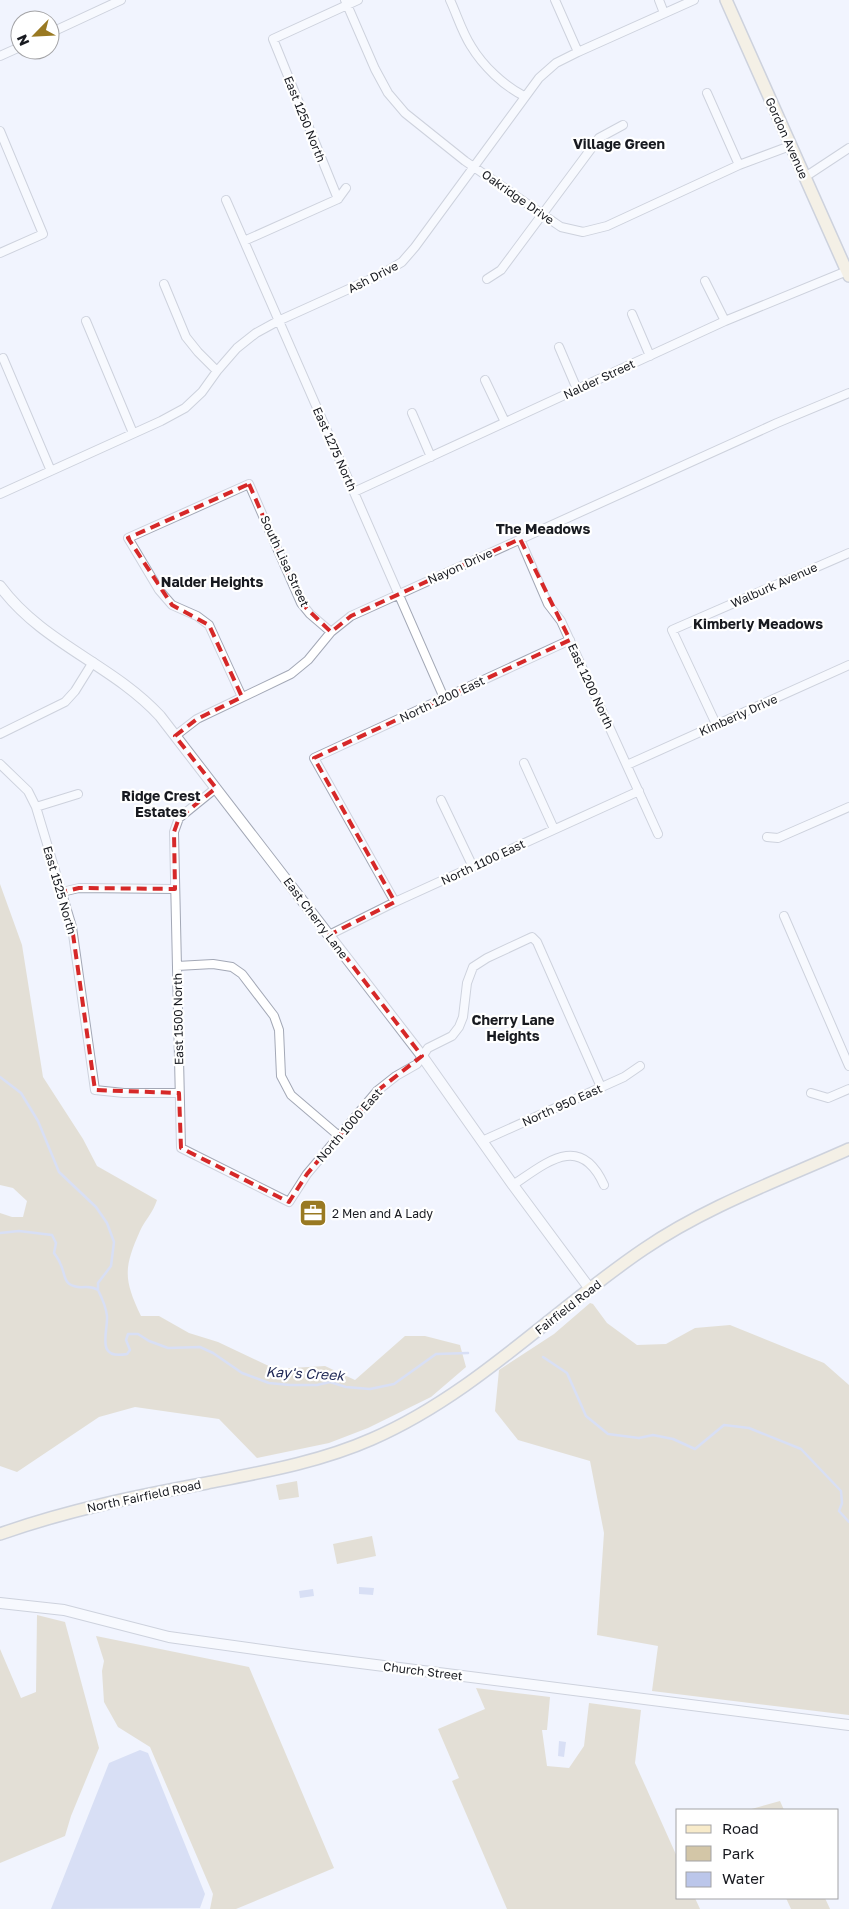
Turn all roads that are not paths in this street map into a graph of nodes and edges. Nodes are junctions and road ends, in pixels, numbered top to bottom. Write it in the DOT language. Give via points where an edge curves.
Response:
graph roads {
  1 [pos="121,0"];
  2 [pos="358,0"];
  3 [pos="450,0"];
  4 [pos="555,0"];
  5 [pos="658,0"];
  6 [pos="694,0"];
  7 [pos="726,0"];
  8 [pos="346,2"];
  9 [pos="664,13"];
  10 [pos="60,28"];
  11 [pos="578,52"];
  12 [pos="707,92"];
  13 [pos="524,96"];
  14 [pos="623,125"];
  15 [pos="0,131"];
  16 [pos="790,146"];
  17 [pos="849,148"];
  18 [pos="739,165"];
  19 [pos="474,166"];
  20 [pos="805,177"];
  21 [pos="346,188"];
  22 [pos="338,199"];
  23 [pos="226,200"];
  24 [pos="542,214"];
  25 [pos="244,240"];
  26 [pos="0,253"];
  27 [pos="848,274"];
  28 [pos="488,278"];
  29 [pos="705,281"];
  30 [pos="164,284"];
  31 [pos="632,314"];
  32 [pos="86,321"];
  33 [pos="278,321"];
  34 [pos="725,321"];
  35 [pos="559,347"];
  36 [pos="650,356"];
  37 [pos="3,358"];
  38 [pos="217,371"];
  39 [pos="485,380"];
  40 [pos="577,389"];
  41 [pos="849,393"];
  42 [pos="412,413"];
  43 [pos="505,422"];
  44 [pos="133,433"];
  45 [pos="431,456"];
  46 [pos="51,471"];
  47 [pos="354,492"];
  48 [pos="0,494"];
  49 [pos="520,539"];
  50 [pos="849,553"];
  51 [pos="0,586"];
  52 [pos="399,594"];
  53 [pos="331,632"];
  54 [pos="570,640"];
  55 [pos="94,662"];
  56 [pos="849,665"];
  57 [pos="242,697"];
  58 [pos="444,698"];
  59 [pos="716,724"];
  60 [pos="0,734"];
  61 [pos="175,736"];
  62 [pos="524,763"];
  63 [pos="0,764"];
  64 [pos="627,765"];
  65 [pos="216,788"];
  66 [pos="639,792"];
  67 [pos="78,794"];
  68 [pos="441,800"];
  69 [pos="849,806"];
  70 [pos="36,807"];
  71 [pos="554,829"];
  72 [pos="658,834"];
  73 [pos="767,837"];
  74 [pos="473,868"];
  75 [pos="175,888"];
  76 [pos="62,892"];
  77 [pos="395,902"];
  78 [pos="784,916"];
  79 [pos="329,935"];
  80 [pos="177,966"];
  81 [pos="422,1056"];
  82 [pos="640,1066"];
  83 [pos="849,1066"];
  84 [pos="601,1087"];
  85 [pos="849,1088"];
  86 [pos="179,1093"];
  87 [pos="811,1093"];
  88 [pos="339,1136"];
  89 [pos="482,1140"];
  90 [pos="849,1149"];
  91 [pos="513,1185"];
  92 [pos="604,1185"];
  93 [pos="289,1202"];
  94 [pos="590,1289"];
  95 [pos="290,1467"];
  96 [pos="0,1534"];
  97 [pos="0,1603"];
  98 [pos="849,1725"];
  1 -- 10 [label="street"];
  2 -- 8 [label="street"];
  3 -- 13 [label="street" via="471,46 486,66"];
  4 -- 11 [label="street"];
  5 -- 9 [label="street"];
  6 -- 9 [label="street, Ash Drive"];
  7 -- 16 [label="main road, Gordon Avenue"];
  8 -- 19 [label="street, Oakridge Drive" via="388,93 405,113"];
  8 -- 22 [label="street, East 1250 North" via="273,39"];
  9 -- 11 [label="street, Ash Drive"];
  11 -- 13 [label="street, Ash Drive" via="556,63"];
  12 -- 18 [label="street"];
  13 -- 19 [label="street, Ash Drive"];
  14 -- 24 [label="street" via="598,138"];
  15 -- 26 [label="street" via="43,234"];
  16 -- 18 [label="street, Oakridge Drive"];
  16 -- 20 [label="main road, Gordon Avenue"];
  17 -- 20 [label="street"];
  18 -- 24 [label="street, Oakridge Drive" via="607,226 583,232 561,227"];
  19 -- 24 [label="street, Oakridge Drive"];
  19 -- 33 [label="street, Ash Drive" via="402,262"];
  20 -- 27 [label="main road, Gordon Avenue"];
  21 -- 22 [label="street"];
  22 -- 25 [label="street"];
  23 -- 25 [label="street, East 1275 North"];
  24 -- 28 [label="street" via="501,270"];
  25 -- 33 [label="street, East 1275 North"];
  27 -- 34 [label="street, Nalder Street"];
  29 -- 34 [label="street"];
  30 -- 38 [label="street" via="186,337"];
  31 -- 36 [label="street"];
  32 -- 44 [label="street"];
  33 -- 38 [label="street, Ash Drive" via="237,348"];
  33 -- 47 [label="street, East 1275 North"];
  34 -- 36 [label="street, Nalder Street"];
  35 -- 40 [label="street"];
  36 -- 40 [label="street, Nalder Street"];
  37 -- 46 [label="street"];
  38 -- 44 [label="street, Ash Drive" via="185,408"];
  39 -- 43 [label="street"];
  40 -- 43 [label="street, Nalder Street"];
  41 -- 49 [label="street, Nayon Drive"];
  42 -- 45 [label="street"];
  43 -- 45 [label="street, Nalder Street"];
  44 -- 46 [label="street, Ash Drive"];
  45 -- 47 [label="street, Nalder Street"];
  46 -- 48 [label="street, Ash Drive"];
  47 -- 52 [label="street, East 1275 North"];
  49 -- 52 [label="street, Nayon Drive"];
  49 -- 54 [label="street, East 1200 North" via="548,604"];
  50 -- 59 [label="street, Walburk Avenue" via="672,630"];
  51 -- 55 [label="street, East Cherry Lane" via="45,632"];
  52 -- 53 [label="street, Nayon Drive" via="351,616"];
  52 -- 58 [label="street, East 1275 North"];
  53 -- 57 [label="street, Nayon Drive" via="308,660 291,674"];
  53 -- 57 [label="street, South Lisa Street" via="302,603 249,484 128,538 159,590 172,605 209,625"];
  54 -- 58 [label="street, North 1200 East"];
  54 -- 64 [label="street, East 1200 North"];
  55 -- 60 [label="street" via="65,702"];
  55 -- 61 [label="street, East Cherry Lane" via="146,700"];
  56 -- 59 [label="street, Kimberly Drive"];
  57 -- 61 [label="street, Nayon Drive" via="196,719"];
  58 -- 77 [label="street, North 1200 East" via="314,758"];
  59 -- 64 [label="street, Kimberly Drive"];
  61 -- 65 [label="street, East Cherry Lane"];
  62 -- 71 [label="street"];
  63 -- 70 [label="street, East 1525 North" via="28,791"];
  64 -- 66 [label="street, East 1200 North"];
  65 -- 75 [label="street, East 1500 North" via="179,818 174,832"];
  65 -- 79 [label="street, East Cherry Lane"];
  66 -- 71 [label="street, North 1100 East"];
  66 -- 72 [label="street, East 1200 North"];
  67 -- 70 [label="street"];
  68 -- 74 [label="street"];
  69 -- 73 [label="street" via="778,838"];
  70 -- 76 [label="street, East 1525 North"];
  71 -- 74 [label="street, North 1100 East"];
  74 -- 77 [label="street, North 1100 East"];
  75 -- 76 [label="street" via="78,888"];
  75 -- 80 [label="street, East 1500 North"];
  76 -- 86 [label="street, East 1525 North" via="72,927 96,1090"];
  77 -- 79 [label="street, North 1100 East"];
  78 -- 83 [label="street"];
  79 -- 81 [label="street, East Cherry Lane"];
  80 -- 86 [label="street, East 1500 North"];
  80 -- 88 [label="street" via="213,964 232,967 242,974 274,1016 279,1030 281,1076 291,1095"];
  81 -- 84 [label="street, North 1000 East" via="428,1048 452,1036 459,1027 473,967 532,937"];
  81 -- 88 [label="street, North 1000 East" via="417,1064 377,1091"];
  81 -- 89 [label="street, East Cherry Lane"];
  82 -- 84 [label="street, North 950 East"];
  84 -- 89 [label="street, North 950 East"];
  85 -- 87 [label="street" via="828,1098"];
  86 -- 93 [label="street, East 1500 North" via="180,1148"];
  88 -- 93 [label="street, North 1000 East" via="307,1174"];
  89 -- 91 [label="street, East Cherry Lane"];
  90 -- 94 [label="main road, Fairfield Road" via="685,1224 644,1249"];
  91 -- 92 [label="street" via="562,1156 580,1157 598,1171"];
  91 -- 94 [label="street, East Cherry Lane"];
  94 -- 95 [label="main road, Fairfield Road" via="501,1360 423,1413 373,1439"];
  95 -- 96 [label="main road, North Fairfield Road" via="112,1501"];
  97 -- 98 [label="street, Church Street" via="64,1610 168,1637"];
}
